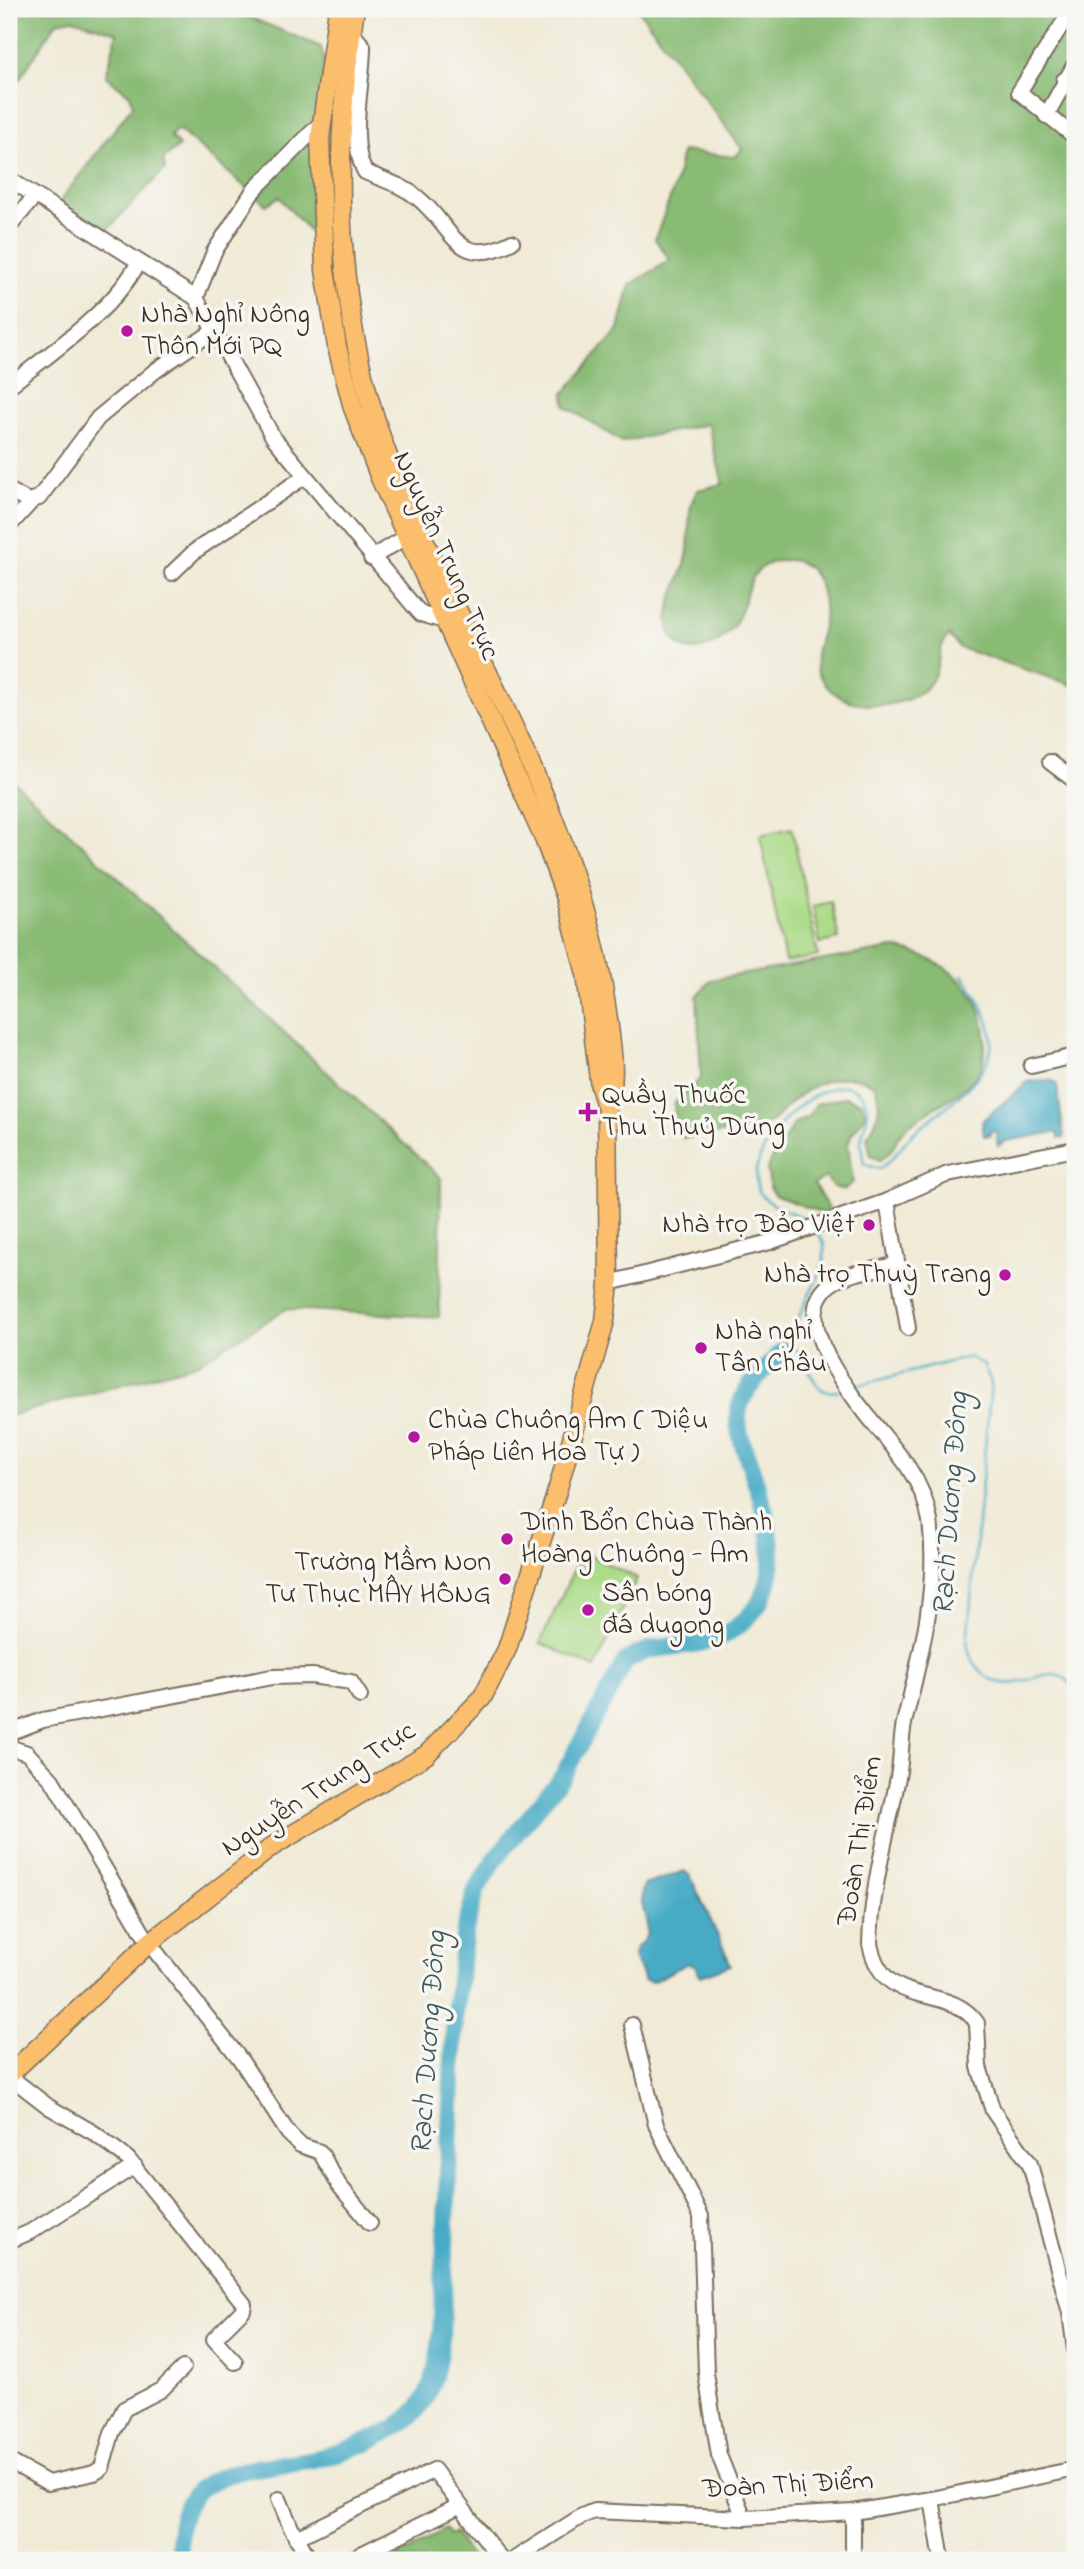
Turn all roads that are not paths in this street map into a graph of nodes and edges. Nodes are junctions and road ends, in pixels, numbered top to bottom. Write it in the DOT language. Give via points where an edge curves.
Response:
graph roads {
  1 [pos="338,9"];
  2 [pos="355,9"];
  3 [pos="1072,9"];
  4 [pos="351,32"];
  5 [pos="1075,64"];
  6 [pos="1069,85"];
  7 [pos="1046,116"];
  8 [pos="320,124"];
  9 [pos="1075,137"];
  10 [pos="9,179"];
  11 [pos="35,196"];
  12 [pos="9,227"];
  13 [pos="512,242"];
  14 [pos="138,263"];
  15 [pos="196,298"];
  16 [pos="215,330"];
  17 [pos="9,386"];
  18 [pos="304,477"];
  19 [pos="9,490"];
  20 [pos="32,501"];
  21 [pos="9,526"];
  22 [pos="413,532"];
  23 [pos="371,558"];
  24 [pos="172,573"];
  25 [pos="444,621"];
  26 [pos="1050,762"];
  27 [pos="1075,781"];
  28 [pos="1075,1056"];
  29 [pos="1031,1066"];
  30 [pos="607,1109"];
  31 [pos="1075,1149"];
  32 [pos="887,1201"];
  33 [pos="898,1264"];
  34 [pos="609,1283"];
  35 [pos="908,1328"];
  36 [pos="360,1696"];
  37 [pos="9,1733"];
  38 [pos="9,1747"];
  39 [pos="149,1943"];
  40 [pos="632,2025"];
  41 [pos="9,2076"];
  42 [pos="135,2166"];
  43 [pos="370,2223"];
  44 [pos="9,2241"];
  45 [pos="1075,2350"];
  46 [pos="235,2362"];
  47 [pos="183,2368"];
  48 [pos="9,2461"];
  49 [pos="1075,2469"];
  50 [pos="932,2499"];
  51 [pos="279,2500"];
  52 [pos="458,2506"];
  53 [pos="853,2512"];
  54 [pos="744,2518"];
  55 [pos="296,2538"];
  56 [pos="310,2560"];
  57 [pos="349,2560"];
  58 [pos="501,2560"];
  59 [pos="513,2560"];
  60 [pos="853,2560"];
  61 [pos="942,2560"];
  1 -- 8 [label="main road, Nguyễn Trung Trực"];
  2 -- 4 [label="main road, Nguyễn Trung Trực"];
  3 -- 7 [label="street" via="1019,88 1021,96"];
  4 -- 13 [label="street" via="363,47 356,143 365,172 401,185 421,200 459,246 483,252"];
  4 -- 22 [label="main road, Nguyễn Trung Trực" via="343,94 341,212 349,304 375,419"];
  5 -- 6 [label="street"];
  6 -- 7 [label="street"];
  7 -- 9 [label="street"];
  8 -- 15 [label="street" via="254,190 214,252"];
  8 -- 22 [label="main road, Nguyễn Trung Trực" via="325,270 337,348 353,408"];
  10 -- 11 [label="street"];
  11 -- 12 [label="street"];
  11 -- 14 [label="street"];
  14 -- 15 [label="street"];
  14 -- 17 [label="street" via="90,320"];
  15 -- 16 [label="street"];
  16 -- 18 [label="street" via="273,437"];
  16 -- 20 [label="street" via="98,418 43,494"];
  18 -- 23 [label="street"];
  18 -- 24 [label="street" via="195,551"];
  19 -- 20 [label="street"];
  20 -- 21 [label="street"];
  22 -- 23 [label="street"];
  22 -- 25 [label="main road, Nguyễn Trung Trực"];
  22 -- 30 [label="main road, Nguyễn Trung Trực" via="555,820 579,885 609,1027 614,1090"];
  23 -- 25 [label="street" via="421,614"];
  25 -- 30 [label="main road, Nguyễn Trung Trực" via="545,841 566,898 586,974 600,1087"];
  26 -- 27 [label="street"];
  28 -- 29 [label="street"];
  30 -- 34 [label="main road, Nguyễn Trung Trực"];
  31 -- 32 [label="street" via="948,1174"];
  32 -- 33 [label="street"];
  32 -- 34 [label="street" via="770,1241"];
  33 -- 35 [label="street"];
  33 -- 45 [label="street, Đoàn Thị Điểm" via="836,1281 819,1297 817,1320 823,1346 859,1406 909,1468 929,1519 932,1557 919,1669 901,1737 900,1770 870,1928 872,1955 889,1982 959,2008 977,2023 979,2067 993,2111 1030,2164 1070,2313"];
  34 -- 39 [label="main road, Nguyễn Trung Trực" via="599,1350 558,1488 507,1649 482,1698 426,1755 273,1846"];
  36 -- 37 [label="street" via="351,1682 335,1678 272,1677 43,1720"];
  38 -- 39 [label="street" via="27,1753 52,1780"];
  39 -- 41 [label="main road, Nguyễn Trung Trực"];
  39 -- 43 [label="street" via="240,2059 288,2133 300,2145 320,2152"];
  40 -- 54 [label="street" via="656,2125 701,2216 709,2396 719,2455"];
  41 -- 42 [label="street" via="49,2108 117,2148"];
  42 -- 44 [label="street"];
  42 -- 46 [label="street" via="244,2304 214,2339"];
  47 -- 48 [label="street" via="160,2390 124,2409 102,2468 94,2473 48,2483"];
  49 -- 50 [label="street, Đoàn Thị Điểm"];
  50 -- 53 [label="street, Đoàn Thị Điểm"];
  50 -- 61 [label="street"];
  51 -- 55 [label="street"];
  52 -- 55 [label="street" via="431,2470"];
  52 -- 57 [label="street"];
  52 -- 58 [label="street"];
  53 -- 54 [label="street, Đoàn Thị Điểm"];
  53 -- 60 [label="street"];
  54 -- 59 [label="street, Đoàn Thị Điểm" via="594,2511"];
  55 -- 56 [label="street"];
}
